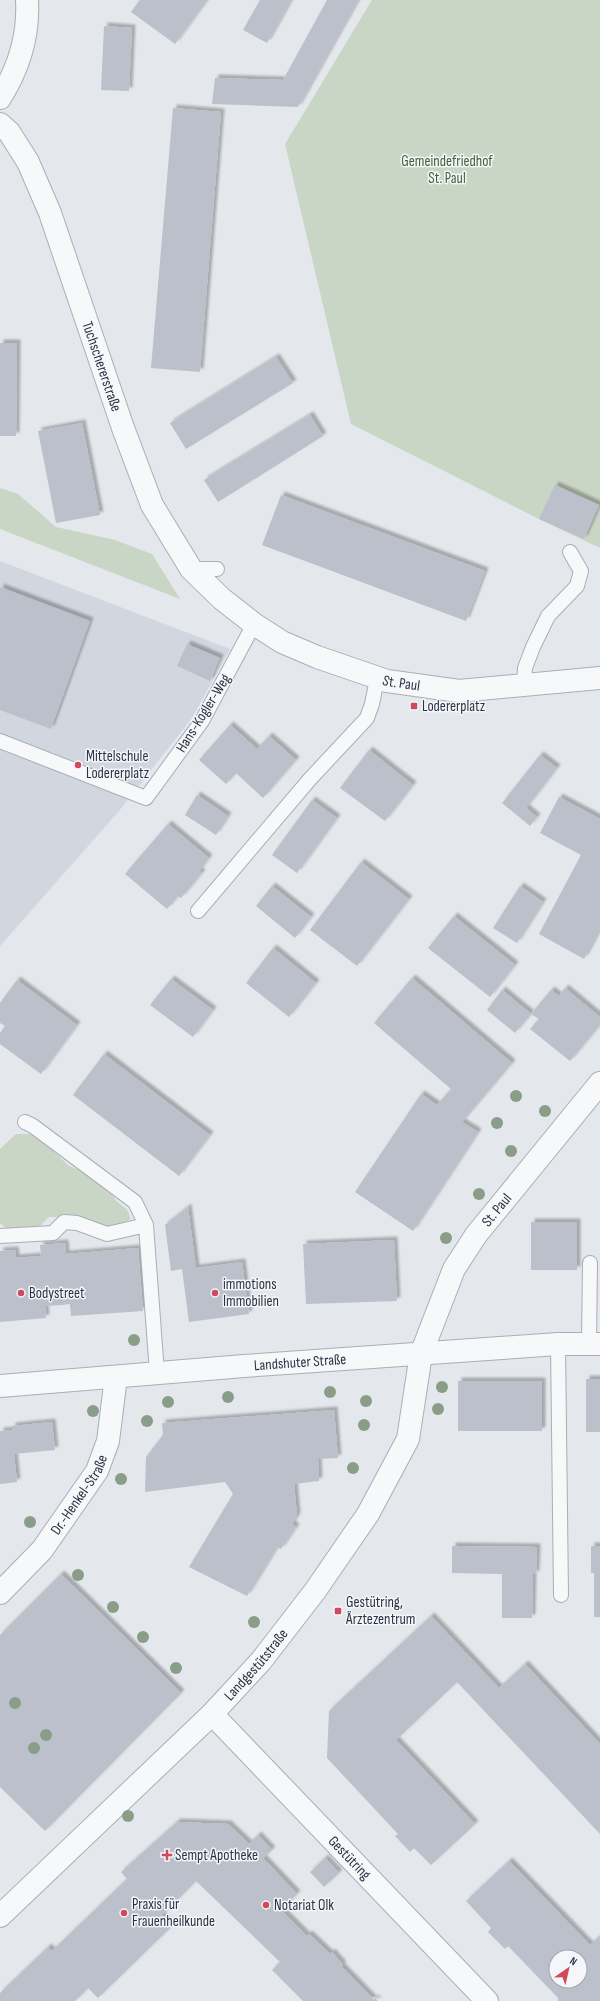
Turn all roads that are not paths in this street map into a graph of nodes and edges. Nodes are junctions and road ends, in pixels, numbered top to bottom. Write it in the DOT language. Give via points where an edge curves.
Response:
graph roads {
  1 [pos="27,0"];
  2 [pos="0,98"];
  3 [pos="0,124"];
  4 [pos="570,552"];
  5 [pos="191,568"];
  6 [pos="217,569"];
  7 [pos="222,599"];
  8 [pos="254,624"];
  9 [pos="600,678"];
  10 [pos="377,679"];
  11 [pos="524,685"];
  12 [pos="0,741"];
  13 [pos="198,911"];
  14 [pos="600,1083"];
  15 [pos="25,1122"];
  16 [pos="146,1225"];
  17 [pos="0,1236"];
  18 [pos="590,1263"];
  19 [pos="558,1344"];
  20 [pos="595,1344"];
  21 [pos="421,1354"];
  22 [pos="157,1373"];
  23 [pos="116,1377"];
  24 [pos="0,1386"];
  25 [pos="0,1593"];
  26 [pos="561,1595"];
  27 [pos="212,1714"];
  28 [pos="0,1916"];
  29 [pos="487,2001"];
  1 -- 2 [label="street" via="23,50 11,82"];
  3 -- 5 [label="street, Tuchschererstraße" via="9,132 28,162 50,213 152,505"];
  4 -- 11 [label="lane" via="581,571 577,586 548,616 525,668"];
  5 -- 6 [label="lane"];
  5 -- 7 [label="street, Tuchschererstraße"];
  7 -- 8 [label="street, St. Paul"];
  8 -- 10 [label="street, St. Paul" via="289,645"];
  8 -- 12 [label="lane, Hans-Kogler-Weg" via="202,721 146,798"];
  9 -- 11 [label="street, St. Paul"];
  10 -- 11 [label="street, St. Paul" via="459,691"];
  10 -- 13 [label="lane" via="367,718 310,779"];
  14 -- 21 [label="street, St. Paul" via="462,1255 454,1269"];
  15 -- 16 [label="lane" via="135,1202"];
  16 -- 17 [label="lane" via="107,1234 77,1223 64,1222 53,1233"];
  16 -- 22 [label="lane"];
  18 -- 20 [label="lane"];
  19 -- 20 [label="street, Landshuter Straße"];
  19 -- 21 [label="street, Landshuter Straße"];
  19 -- 26 [label="lane"];
  21 -- 22 [label="street, Landshuter Straße"];
  21 -- 27 [label="street, Landgestütstraße" via="408,1439 368,1514 261,1661"];
  22 -- 23 [label="street, Landshuter Straße"];
  23 -- 24 [label="street, Landshuter Straße"];
  23 -- 25 [label="street, Dr.-Henkel-Straße" via="108,1441 97,1471 42,1550"];
  27 -- 28 [label="street, Landgestütstraße"];
  27 -- 29 [label="street, Gestütring"];
}
